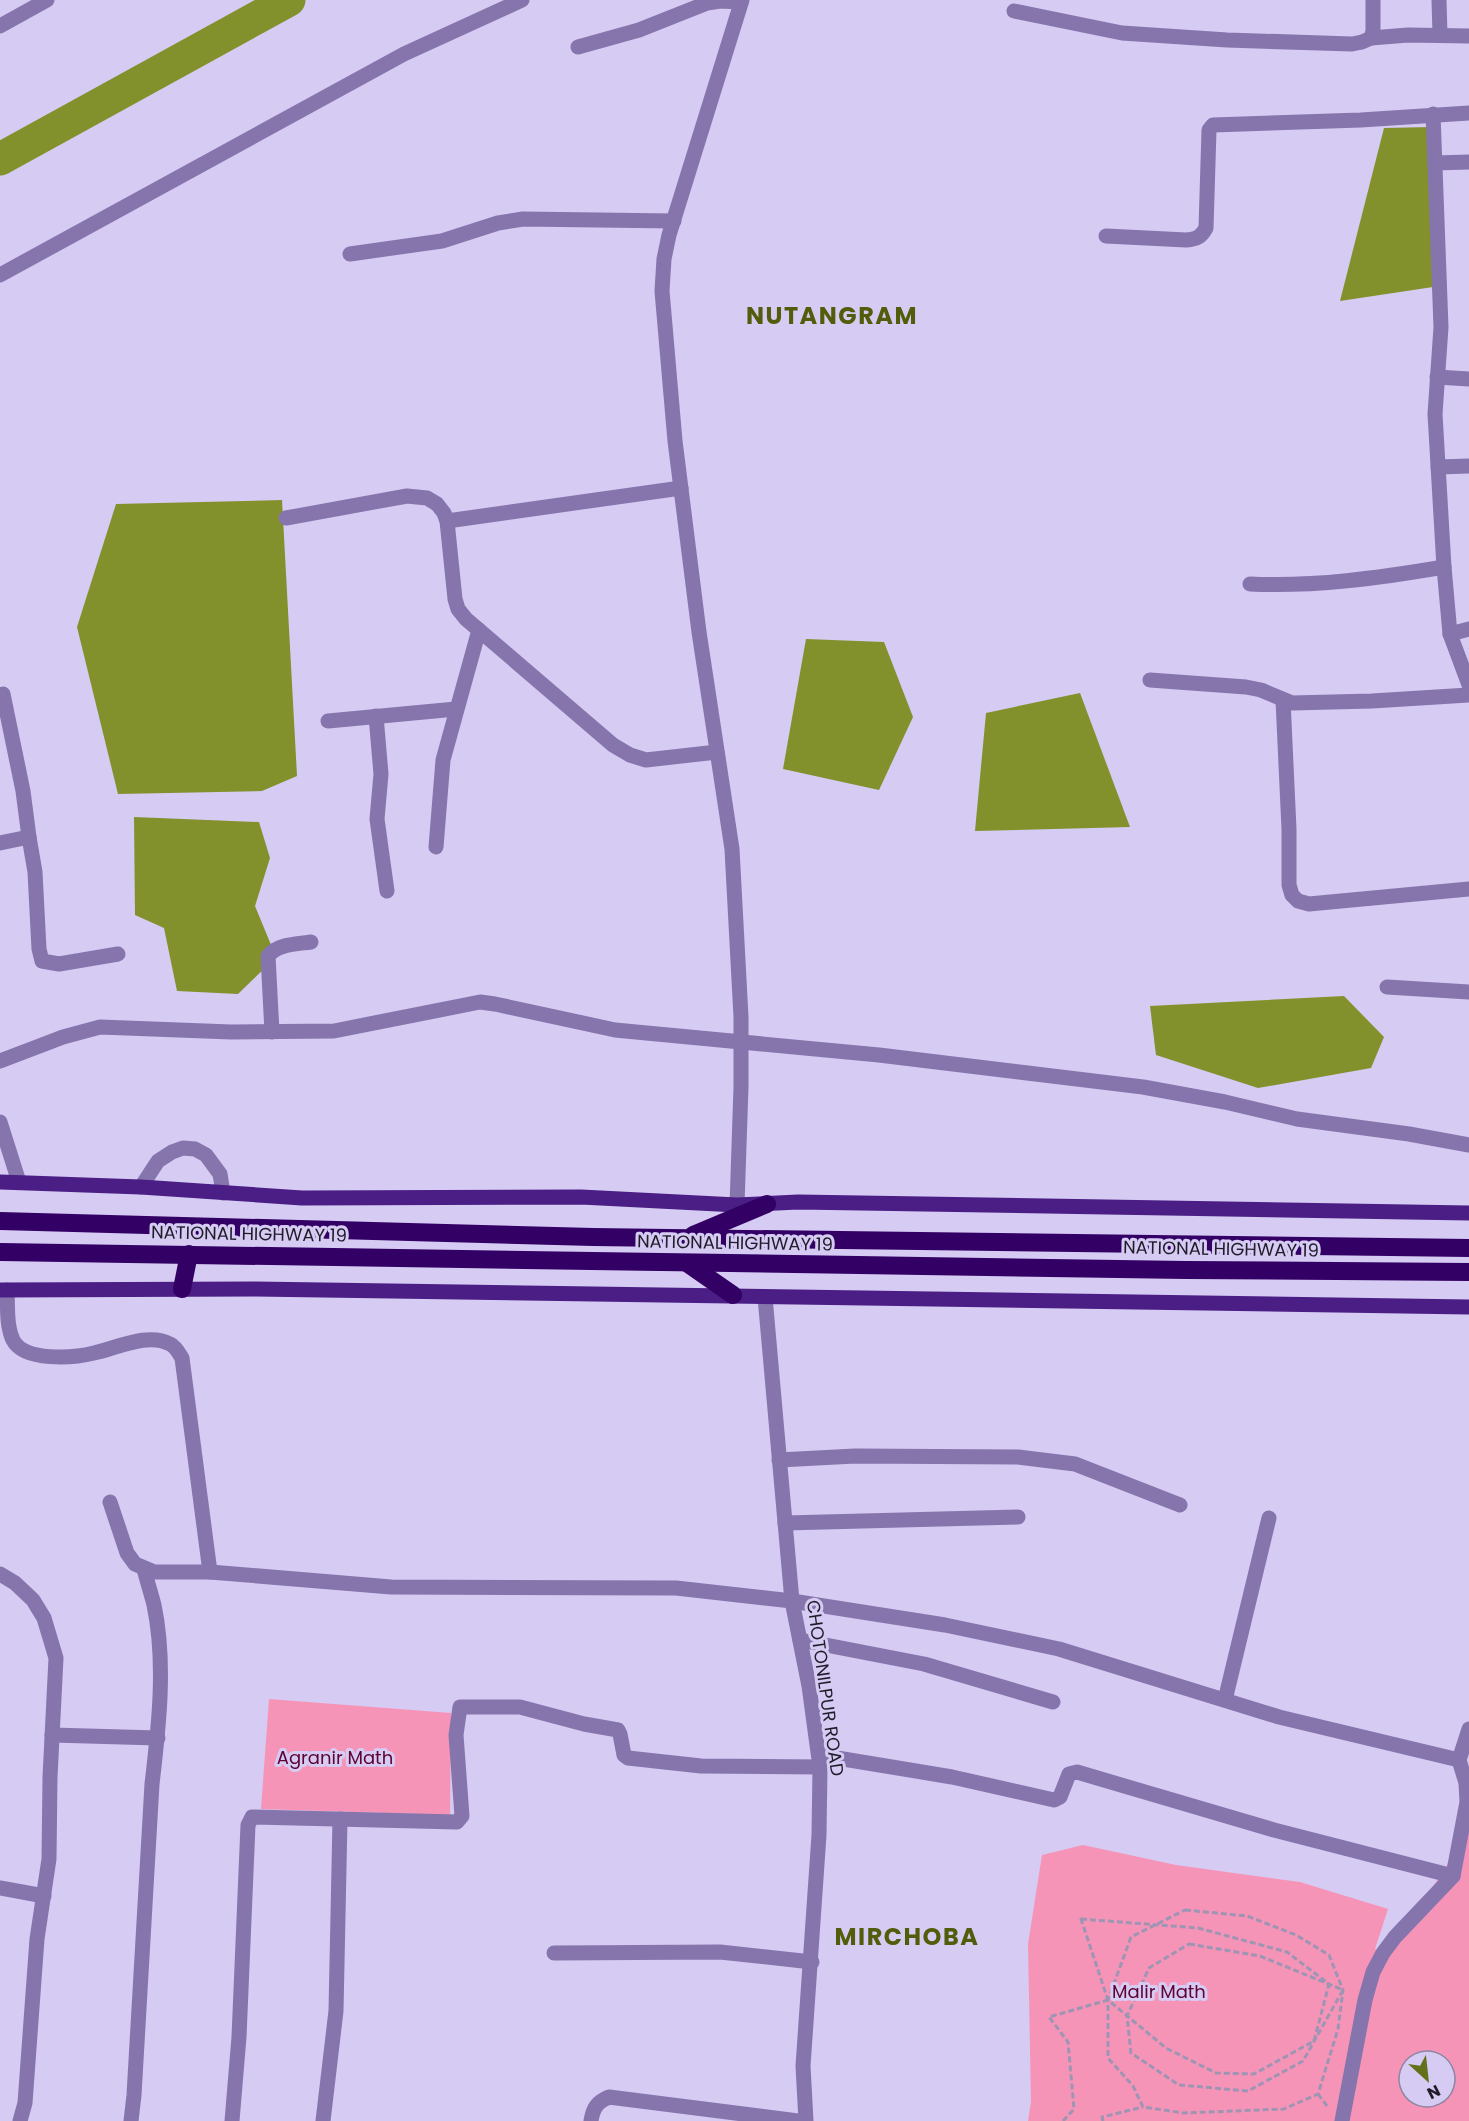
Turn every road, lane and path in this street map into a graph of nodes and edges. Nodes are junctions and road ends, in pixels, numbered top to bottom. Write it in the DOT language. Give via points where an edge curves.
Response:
graph roads {
  1 [pos="47,0"];
  2 [pos="522,0"];
  3 [pos="1373,0"];
  4 [pos="1439,0"];
  5 [pos="742,1"];
  6 [pos="1014,11"];
  7 [pos="0,26"];
  8 [pos="1440,35"];
  9 [pos="1469,36"];
  10 [pos="1371,38"];
  11 [pos="578,47"];
  12 [pos="1469,113"];
  13 [pos="1433,114"];
  14 [pos="1469,162"];
  15 [pos="1435,163"];
  16 [pos="674,221"];
  17 [pos="1106,236"];
  18 [pos="350,254"];
  19 [pos="0,275"];
  20 [pos="1437,377"];
  21 [pos="1469,380"];
  22 [pos="1469,466"];
  23 [pos="1438,467"];
  24 [pos="681,488"];
  25 [pos="286,518"];
  26 [pos="447,521"];
  27 [pos="1444,567"];
  28 [pos="1250,584"];
  29 [pos="1469,629"];
  30 [pos="479,630"];
  31 [pos="1450,634"];
  32 [pos="1150,680"];
  33 [pos="1469,685"];
  34 [pos="3,694"];
  35 [pos="1469,695"];
  36 [pos="1283,700"];
  37 [pos="456,709"];
  38 [pos="376,716"];
  39 [pos="328,720"];
  40 [pos="717,752"];
  41 [pos="29,837"];
  42 [pos="0,843"];
  43 [pos="436,847"];
  44 [pos="1469,889"];
  45 [pos="387,891"];
  46 [pos="311,942"];
  47 [pos="118,954"];
  48 [pos="1387,987"];
  49 [pos="1469,992"];
  50 [pos="272,1032"];
  51 [pos="741,1041"];
  52 [pos="0,1061"];
  53 [pos="0,1122"];
  54 [pos="1469,1145"];
  55 [pos="0,1182"];
  56 [pos="19,1182"];
  57 [pos="141,1187"];
  58 [pos="223,1193"];
  59 [pos="767,1204"];
  60 [pos="737,1206"];
  61 [pos="1469,1213"];
  62 [pos="0,1221"];
  63 [pos="686,1238"];
  64 [pos="1469,1248"];
  65 [pos="0,1252"];
  66 [pos="189,1254"];
  67 [pos="687,1263"];
  68 [pos="1469,1272"];
  69 [pos="182,1289"];
  70 [pos="3,1290"];
  71 [pos="733,1295"];
  72 [pos="765,1297"];
  73 [pos="1469,1307"];
  74 [pos="779,1460"];
  75 [pos="110,1502"];
  76 [pos="1180,1505"];
  77 [pos="1018,1517"];
  78 [pos="1269,1518"];
  79 [pos="785,1523"];
  80 [pos="144,1569"];
  81 [pos="210,1572"];
  82 [pos="0,1574"];
  83 [pos="792,1600"];
  84 [pos="800,1640"];
  85 [pos="1225,1700"];
  86 [pos="1053,1702"];
  87 [pos="1469,1729"];
  88 [pos="52,1735"];
  89 [pos="158,1738"];
  90 [pos="1460,1760"];
  91 [pos="819,1761"];
  92 [pos="340,1819"];
  93 [pos="1454,1876"];
  94 [pos="0,1888"];
  95 [pos="45,1896"];
  96 [pos="1155,1925"];
  97 [pos="554,1953"];
  98 [pos="812,1962"];
  99 [pos="1329,1984"];
  100 [pos="1343,1990"];
  101 [pos="1108,2000"];
  102 [pos="1127,2016"];
  103 [pos="1314,2041"];
  104 [pos="1143,2107"];
  105 [pos="1102,2120"];
  106 [pos="20,2121"];
  107 [pos="131,2121"];
  108 [pos="232,2121"];
  109 [pos="323,2121"];
  110 [pos="591,2121"];
  111 [pos="798,2121"];
  112 [pos="806,2121"];
  113 [pos="1063,2121"];
  114 [pos="1342,2121"];
  1 -- 7 [label="street"];
  2 -- 19 [label="street" via="404,54"];
  3 -- 10 [label="street"];
  4 -- 8 [label="street"];
  5 -- 11 [label="street" via="707,3 639,30"];
  5 -- 16 [label="street"];
  6 -- 10 [label="street" via="1148,35 1352,44"];
  8 -- 9 [label="street"];
  8 -- 10 [label="street"];
  12 -- 13 [label="street"];
  13 -- 15 [label="street"];
  13 -- 17 [label="street" via="1213,125 1209,130 1206,228 1202,235 1186,240"];
  14 -- 15 [label="street"];
  15 -- 20 [label="street" via="1441,327"];
  16 -- 18 [label="street" via="523,219 442,242"];
  16 -- 24 [label="street" via="664,259 662,291"];
  20 -- 21 [label="street"];
  20 -- 23 [label="street"];
  22 -- 23 [label="street"];
  23 -- 27 [label="street"];
  24 -- 26 [label="street"];
  24 -- 40 [label="street"];
  25 -- 26 [label="street" via="407,496 427,498 437,504"];
  26 -- 30 [label="street" via="455,599 458,609"];
  27 -- 28 [label="street" via="1328,583"];
  27 -- 31 [label="street"];
  29 -- 31 [label="street"];
  30 -- 37 [label="street"];
  30 -- 40 [label="street" via="613,745 630,755 646,760"];
  31 -- 33 [label="street"];
  32 -- 36 [label="street" via="1246,687"];
  34 -- 41 [label="street"];
  35 -- 36 [label="street" via="1330,703"];
  36 -- 44 [label="street" via="1288,885 1292,895 1309,904"];
  37 -- 38 [label="street"];
  37 -- 43 [label="street" via="443,760"];
  38 -- 39 [label="street"];
  38 -- 45 [label="street" via="381,774 377,819"];
  40 -- 51 [label="street" via="732,849"];
  41 -- 42 [label="street"];
  41 -- 47 [label="street" via="42,961 59,964"];
  46 -- 50 [label="street" via="282,947 268,956"];
  48 -- 49 [label="street"];
  50 -- 51 [label="street" via="334,1031 480,1002 615,1030"];
  50 -- 52 [label="street" via="100,1027"];
  51 -- 54 [label="street" via="1143,1087 1297,1119"];
  51 -- 60 [label="street"];
  53 -- 56 [label="street"];
  55 -- 56 [label="main road"];
  56 -- 57 [label="main road"];
  57 -- 58 [label="main road"];
  57 -- 58 [label="street" via="158,1161 183,1148 206,1155 220,1174"];
  58 -- 60 [label="main road" via="302,1198 581,1197"];
  59 -- 60 [label="main road"];
  59 -- 61 [label="main road"];
  59 -- 63 [label="highway"];
  62 -- 63 [label="highway"];
  63 -- 64 [label="highway"];
  65 -- 66 [label="highway, NATIONAL HIGHWAY 19"];
  66 -- 67 [label="highway, NATIONAL HIGHWAY 19"];
  66 -- 69 [label="highway"];
  67 -- 68 [label="highway, NATIONAL HIGHWAY 19"];
  67 -- 71 [label="highway"];
  69 -- 70 [label="main road"];
  69 -- 71 [label="main road"];
  70 -- 81 [label="street" via="14,1341 22,1350 38,1356 72,1356 154,1339 172,1344 182,1358"];
  71 -- 72 [label="main road"];
  72 -- 73 [label="main road"];
  72 -- 74 [label="street, CHOTONILPUR ROAD"];
  74 -- 76 [label="street" via="855,1456 1045,1459 1075,1464"];
  74 -- 79 [label="street, CHOTONILPUR ROAD"];
  75 -- 80 [label="street" via="127,1553"];
  77 -- 79 [label="street"];
  78 -- 85 [label="street"];
  79 -- 83 [label="street, CHOTONILPUR ROAD"];
  80 -- 81 [label="street"];
  80 -- 89 [label="street" via="154,1605 160,1657"];
  81 -- 83 [label="street" via="391,1587 676,1588"];
  82 -- 88 [label="street" via="33,1600 44,1618 56,1658"];
  83 -- 84 [label="street, CHOTONILPUR ROAD"];
  83 -- 85 [label="street" via="945,1625 1059,1649"];
  84 -- 86 [label="street" via="924,1664"];
  84 -- 91 [label="street, CHOTONILPUR ROAD"];
  85 -- 90 [label="street" via="1279,1717"];
  87 -- 90 [label="street"];
  88 -- 89 [label="street"];
  88 -- 95 [label="street" via="50,1858"];
  89 -- 107 [label="street"];
  90 -- 93 [label="street" via="1467,1802"];
  91 -- 92 [label="street" via="701,1766 628,1758 618,1730 520,1707 460,1707 456,1735 460,1820 450,1823"];
  91 -- 93 [label="street" via="942,1775 1054,1800 1060,1797 1069,1774 1077,1772 1274,1830"];
  91 -- 98 [label="street, CHOTONILPUR ROAD"];
  92 -- 108 [label="street" via="258,1816 249,1820"];
  92 -- 109 [label="street" via="336,2011"];
  93 -- 114 [label="street" via="1395,1937 1373,1972"];
  94 -- 95 [label="street"];
  95 -- 106 [label="street" via="37,1939 25,2103"];
  96 -- 99 [label="path" via="1198,1928 1287,1952"];
  96 -- 100 [label="path" via="1185,1911 1247,1916 1296,1935 1329,1955"];
  96 -- 101 [label="path" via="1131,1937"];
  96 -- 101 [label="path" via="1081,1919"];
  97 -- 98 [label="street" via="720,1952"];
  98 -- 112 [label="street, CHOTONILPUR ROAD" via="803,2066"];
  99 -- 100 [label="path"];
  99 -- 102 [label="path" via="1260,1956 1189,1944 1149,1968"];
  99 -- 103 [label="path"];
  100 -- 103 [label="path"];
  100 -- 104 [label="path" via="1338,2029 1317,2094 1284,2109 1184,2113"];
  101 -- 102 [label="path"];
  101 -- 104 [label="path" via="1108,2058 1133,2086"];
  101 -- 113 [label="path" via="1049,2018 1068,2042 1074,2109"];
  102 -- 103 [label="path" via="1166,2048 1216,2073 1254,2074"];
  102 -- 103 [label="path" via="1131,2053 1179,2085 1248,2091 1303,2061"];
  104 -- 105 [label="path"];
  110 -- 111 [label="street" via="599,2101 609,2097"];
}
